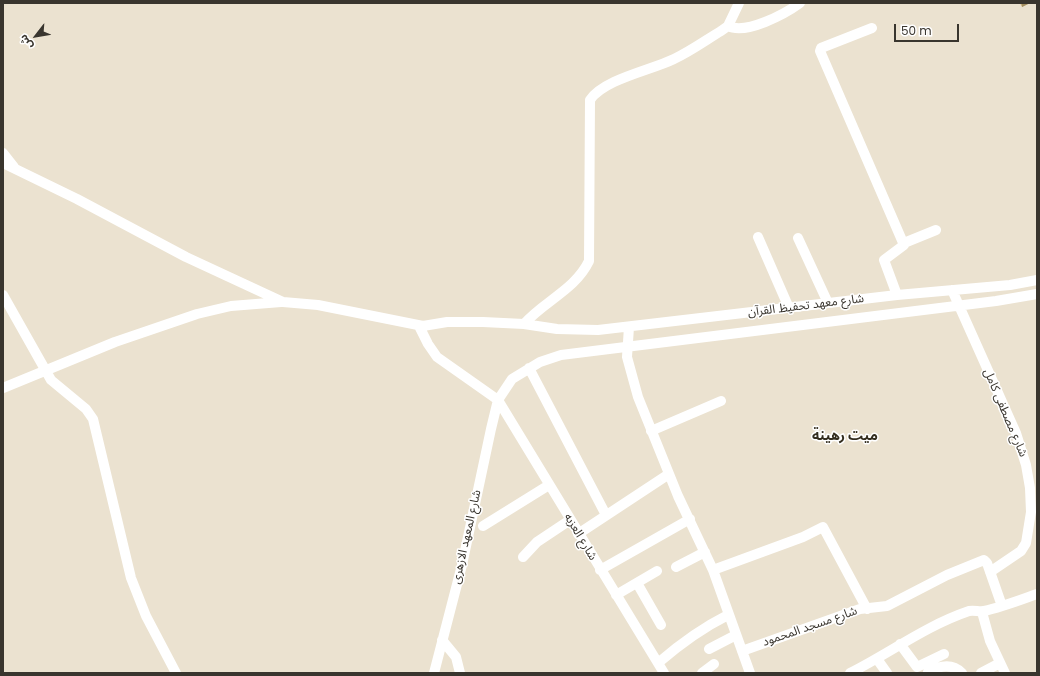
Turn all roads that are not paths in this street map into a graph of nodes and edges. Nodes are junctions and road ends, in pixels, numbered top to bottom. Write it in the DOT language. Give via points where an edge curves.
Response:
graph roads {
  1 [pos="739,3"];
  2 [pos="800,3"];
  3 [pos="728,26"];
  4 [pos="872,28"];
  5 [pos="3,153"];
  6 [pos="3,163"];
  7 [pos="17,169"];
  8 [pos="936,230"];
  9 [pos="758,237"];
  10 [pos="798,238"];
  11 [pos="904,243"];
  12 [pos="1037,280"];
  13 [pos="952,290"];
  14 [pos="1037,294"];
  15 [pos="3,295"];
  16 [pos="897,295"];
  17 [pos="283,302"];
  18 [pos="828,303"];
  19 [pos="958,305"];
  20 [pos="789,308"];
  21 [pos="524,324"];
  22 [pos="419,326"];
  23 [pos="629,327"];
  24 [pos="626,346"];
  25 [pos="529,368"];
  26 [pos="45,371"];
  27 [pos="3,388"];
  28 [pos="498,400"];
  29 [pos="721,400"];
  30 [pos="651,432"];
  31 [pos="669,474"];
  32 [pos="549,485"];
  33 [pos="606,516"];
  34 [pos="690,519"];
  35 [pos="570,520"];
  36 [pos="483,526"];
  37 [pos="578,534"];
  38 [pos="705,552"];
  39 [pos="523,557"];
  40 [pos="676,567"];
  41 [pos="989,567"];
  42 [pos="600,570"];
  43 [pos="713,570"];
  44 [pos="657,571"];
  45 [pos="637,583"];
  46 [pos="1037,594"];
  47 [pos="616,595"];
  48 [pos="1002,606"];
  49 [pos="866,609"];
  50 [pos="982,612"];
  51 [pos="728,615"];
  52 [pos="661,625"];
  53 [pos="736,635"];
  54 [pos="442,640"];
  55 [pos="900,644"];
  56 [pos="709,649"];
  57 [pos="742,651"];
  58 [pos="944,654"];
  59 [pos="878,659"];
  60 [pos="658,663"];
  61 [pos="1000,663"];
  62 [pos="714,664"];
  63 [pos="928,672"];
  64 [pos="176,673"];
  65 [pos="434,673"];
  66 [pos="460,673"];
  67 [pos="664,673"];
  68 [pos="702,673"];
  69 [pos="750,673"];
  70 [pos="850,673"];
  71 [pos="887,673"];
  72 [pos="962,673"];
  73 [pos="981,673"];
  74 [pos="1005,673"];
  1 -- 3 [label="street"];
  2 -- 3 [label="street" via="752,27 734,29"];
  3 -- 21 [label="street" via="674,60 613,84 595,94 590,100 589,261 577,279"];
  4 -- 11 [label="street" via="821,48 820,51"];
  5 -- 7 [label="street"];
  6 -- 7 [label="street"];
  7 -- 17 [label="street" via="186,257"];
  8 -- 11 [label="street"];
  9 -- 20 [label="street"];
  10 -- 18 [label="street"];
  11 -- 16 [label="street" via="905,246 884,260"];
  12 -- 13 [label="street, شارع معهد تحفيظ القرآن"];
  13 -- 16 [label="street, شارع معهد تحفيظ القرآن"];
  13 -- 19 [label="street, شارع مصطفى كامل"];
  14 -- 19 [label="street"];
  15 -- 26 [label="street"];
  16 -- 18 [label="street, شارع معهد تحفيظ القرآن"];
  17 -- 22 [label="street, شارع معهد تحفيظ القرآن" via="318,305"];
  17 -- 26 [label="street" via="231,306 197,314 114,342"];
  18 -- 20 [label="street, شارع معهد تحفيظ القرآن"];
  19 -- 24 [label="street"];
  19 -- 41 [label="street, شارع مصطفى كامل" via="1016,433 1030,488 1031,512 1026,543 1021,551"];
  20 -- 23 [label="street, شارع معهد تحفيظ القرآن"];
  21 -- 22 [label="street, شارع معهد تحفيظ القرآن" via="447,322"];
  21 -- 23 [label="street, شارع معهد تحفيظ القرآن" via="575,330"];
  22 -- 28 [label="street" via="437,357"];
  23 -- 24 [label="street"];
  24 -- 25 [label="street" via="561,355"];
  24 -- 30 [label="street" via="633,378"];
  25 -- 28 [label="street" via="512,379"];
  25 -- 33 [label="street"];
  26 -- 27 [label="street"];
  26 -- 64 [label="street" via="60,389 86,409 93,419 131,578 146,616"];
  28 -- 32 [label="street, شارع العزبه"];
  28 -- 54 [label="street, شارع المعهد الازهرى" via="462,565"];
  29 -- 30 [label="street"];
  30 -- 31 [label="street"];
  31 -- 33 [label="street"];
  31 -- 34 [label="street"];
  32 -- 35 [label="street, شارع العزبه"];
  32 -- 36 [label="street"];
  33 -- 37 [label="street"];
  34 -- 38 [label="street"];
  34 -- 42 [label="street"];
  35 -- 37 [label="street, شارع العزبه"];
  35 -- 39 [label="street" via="537,542"];
  37 -- 42 [label="street, شارع العزبه"];
  38 -- 40 [label="street"];
  38 -- 43 [label="street"];
  41 -- 48 [label="street"];
  41 -- 49 [label="street, شارع مسجد المحمود" via="982,561 947,575 886,606"];
  42 -- 47 [label="street, شارع العزبه"];
  43 -- 49 [label="street" via="803,537 823,527"];
  43 -- 51 [label="street"];
  44 -- 45 [label="street"];
  45 -- 47 [label="street"];
  45 -- 52 [label="street"];
  46 -- 48 [label="street"];
  47 -- 60 [label="street, شارع العزبه"];
  48 -- 50 [label="street"];
  49 -- 57 [label="street, شارع مسجد المحمود"];
  50 -- 55 [label="street" via="969,612 938,624"];
  50 -- 61 [label="street"];
  51 -- 53 [label="street"];
  51 -- 60 [label="street" via="687,639"];
  53 -- 56 [label="street"];
  53 -- 57 [label="street"];
  54 -- 65 [label="street, شارع المعهد الازهرى"];
  54 -- 66 [label="street" via="456,657"];
  55 -- 58 [label="street" via="917,667"];
  55 -- 59 [label="street"];
  57 -- 69 [label="street"];
  59 -- 70 [label="street"];
  59 -- 71 [label="street"];
  60 -- 67 [label="street, شارع العزبه"];
  61 -- 73 [label="street"];
  61 -- 74 [label="street"];
  62 -- 68 [label="street"];
  63 -- 72 [label="street" via="947,666"];
}
